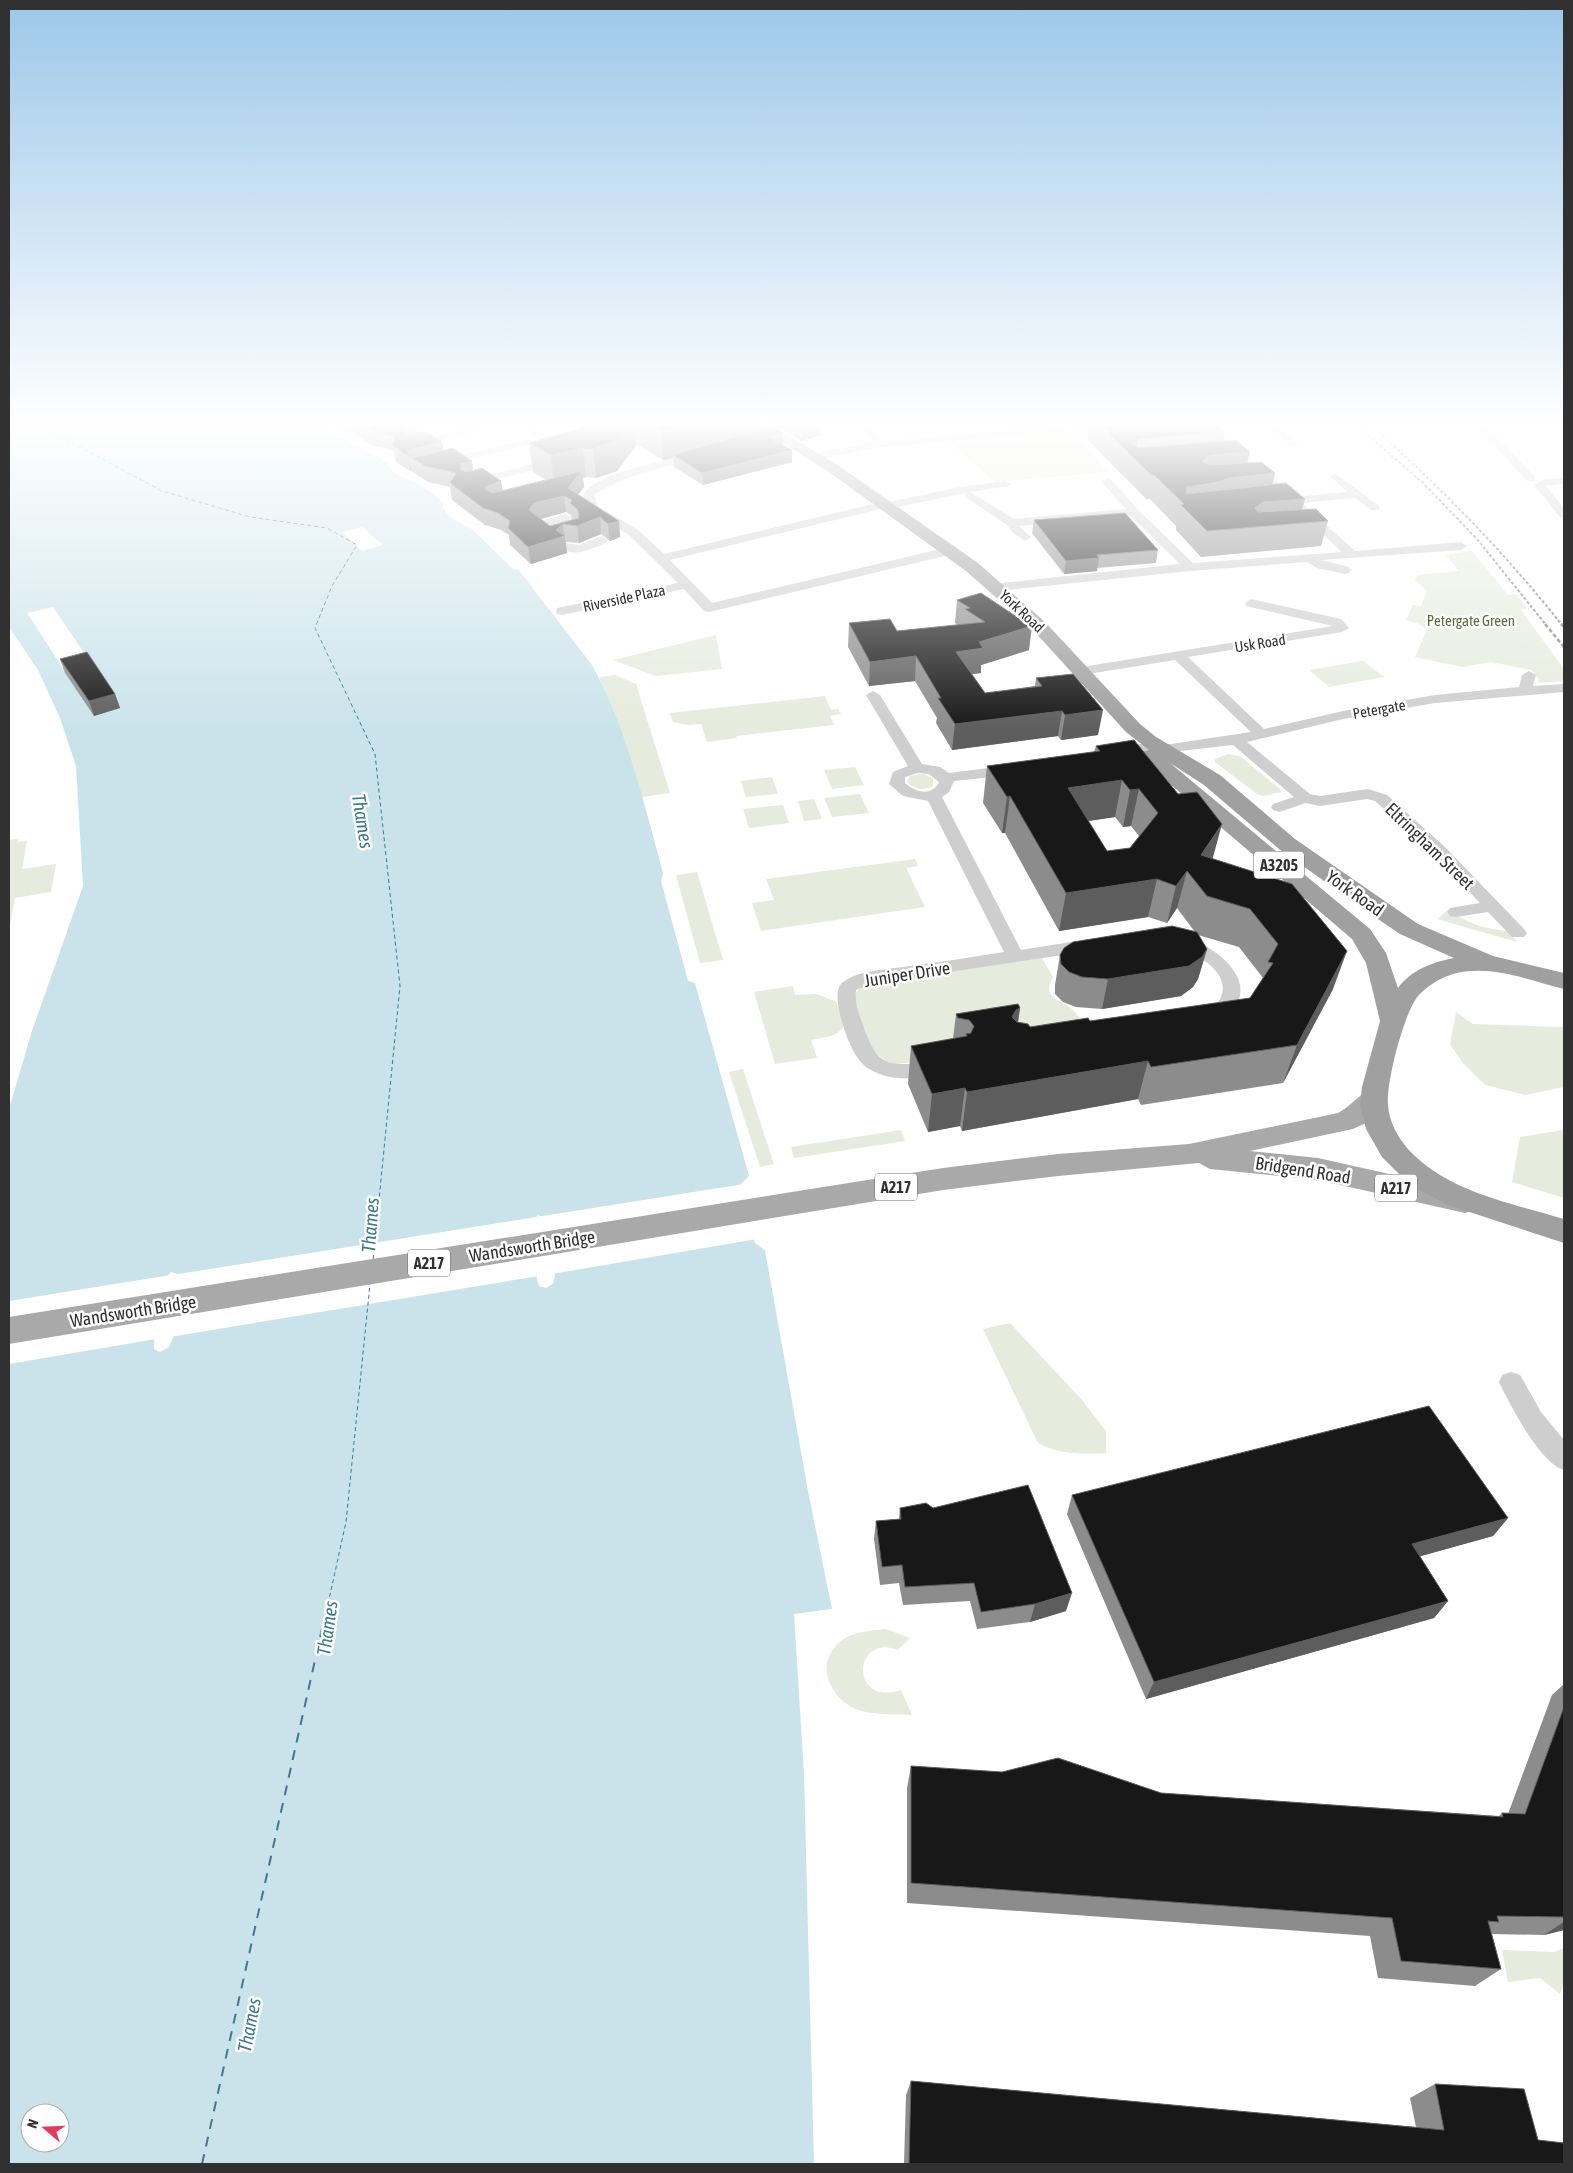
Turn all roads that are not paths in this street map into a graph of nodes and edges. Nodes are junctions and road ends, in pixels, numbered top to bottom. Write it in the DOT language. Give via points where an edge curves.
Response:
graph roads {
  1 [pos="541,527"];
  2 [pos="572,527"];
  3 [pos="624,527"];
  4 [pos="792,527"];
  5 [pos="917,527"];
  6 [pos="1015,527"];
  7 [pos="1150,527"];
  8 [pos="1316,527"];
  9 [pos="1323,527"];
  10 [pos="1306,528"];
  11 [pos="1025,537"];
  12 [pos="602,540"];
  13 [pos="559,542"];
  14 [pos="1455,549"];
  15 [pos="949,551"];
  16 [pos="1352,554"];
  17 [pos="662,558"];
  18 [pos="1306,558"];
  19 [pos="1191,567"];
  20 [pos="1345,570"];
  21 [pos="1174,581"];
  22 [pos="686,585"];
  23 [pos="997,587"];
  24 [pos="1251,603"];
  25 [pos="562,611"];
  26 [pos="1178,656"];
  27 [pos="1082,672"];
  28 [pos="1529,675"];
  29 [pos="1564,688"];
  30 [pos="1525,691"];
  31 [pos="873,695"];
  32 [pos="1260,733"];
  33 [pos="1236,740"];
  34 [pos="1099,752"];
  35 [pos="1159,754"];
  36 [pos="1113,763"];
  37 [pos="917,768"];
  38 [pos="1026,768"];
  39 [pos="945,778"];
  40 [pos="933,795"];
  41 [pos="1305,798"];
  42 [pos="1279,807"];
  43 [pos="1492,906"];
  44 [pos="1456,912"];
  45 [pos="1518,933"];
  46 [pos="1160,937"];
  47 [pos="1112,942"];
  48 [pos="1015,956"];
  49 [pos="1485,962"];
  50 [pos="1564,981"];
  51 [pos="1391,1018"];
  52 [pos="1196,1023"];
  53 [pos="957,1065"];
  54 [pos="1374,1098"];
  55 [pos="1188,1155"];
  56 [pos="849,1194"];
  57 [pos="1475,1204"];
  58 [pos="1564,1231"];
  59 [pos="9,1331"];
  60 [pos="1511,1382"];
  61 [pos="1564,1459"];
  1 -- 13 [label="street"];
  2 -- 13 [label="street" via="575,531"];
  3 -- 17 [label="street"];
  4 -- 17 [label="street"];
  5 -- 15 [label="highway, York Road / A3205"];
  6 -- 11 [label="street"];
  7 -- 19 [label="street"];
  8 -- 10 [label="street"];
  9 -- 16 [label="street"];
  12 -- 13 [label="street" via="580,549"];
  14 -- 16 [label="street"];
  15 -- 22 [label="street" via="709,608"];
  15 -- 23 [label="highway, York Road / A3205"];
  16 -- 18 [label="street"];
  17 -- 22 [label="street"];
  18 -- 19 [label="street"];
  18 -- 20 [label="street"];
  19 -- 21 [label="street"];
  19 -- 23 [label="street"];
  22 -- 25 [label="street, Riverside Plaza"];
  23 -- 27 [label="highway, York Road / A3205"];
  24 -- 26 [label="street, Usk Road" via="1336,622 1342,628"];
  26 -- 27 [label="street, Usk Road"];
  26 -- 32 [label="street"];
  27 -- 35 [label="highway, York Road / A3205" via="1117,713"];
  28 -- 30 [label="street"];
  29 -- 30 [label="street, Petergate"];
  30 -- 32 [label="street, Petergate" via="1435,699"];
  31 -- 37 [label="street"];
  32 -- 33 [label="street, Petergate"];
  33 -- 35 [label="street, Petergate"];
  33 -- 35 [label="street, Petergate" via="1202,756"];
  33 -- 41 [label="street"];
  34 -- 35 [label="street" via="1122,748"];
  35 -- 36 [label="street"];
  35 -- 49 [label="highway, York Road / A3205" via="1221,787 1306,858 1396,921"];
  35 -- 51 [label="highway, York Road / A3205" via="1361,934 1375,952"];
  37 -- 39 [label="street" via="931,769"];
  37 -- 40 [label="street" via="898,775 897,784 911,794"];
  38 -- 39 [label="street"];
  39 -- 40 [label="street" via="947,782 943,790"];
  40 -- 48 [label="street"];
  41 -- 42 [label="street, Eltringham Street"];
  41 -- 43 [label="street, Eltringham Street" via="1320,800 1368,794 1381,798 1438,849"];
  43 -- 44 [label="street, Eltringham Street"];
  43 -- 45 [label="street, Eltringham Street"];
  46 -- 52 [label="street" via="1184,942 1206,952 1230,979 1229,1003 1219,1014"];
  47 -- 48 [label="street, Juniper Drive"];
  48 -- 53 [label="street, Juniper Drive" via="865,979 848,987 845,1003 864,1052 874,1063 888,1071 901,1072"];
  49 -- 50 [label="highway, A217"];
  49 -- 51 [label="highway, A217" via="1451,967 1422,979 1414,985"];
  51 -- 54 [label="highway, A217"];
  54 -- 55 [label="main road, Bridgend Road / A217" via="1356,1116 1343,1122"];
  54 -- 57 [label="highway, A217" via="1381,1132 1402,1161 1434,1185"];
  55 -- 56 [label="main road, Bridgend Road / A217" via="998,1172"];
  55 -- 57 [label="main road, Bridgend Road / A217" via="1318,1170"];
  56 -- 59 [label="main road, Wandsworth Bridge / A217"];
  57 -- 58 [label="highway, A217"];
  60 -- 61 [label="street" via="1532,1420"];
}
